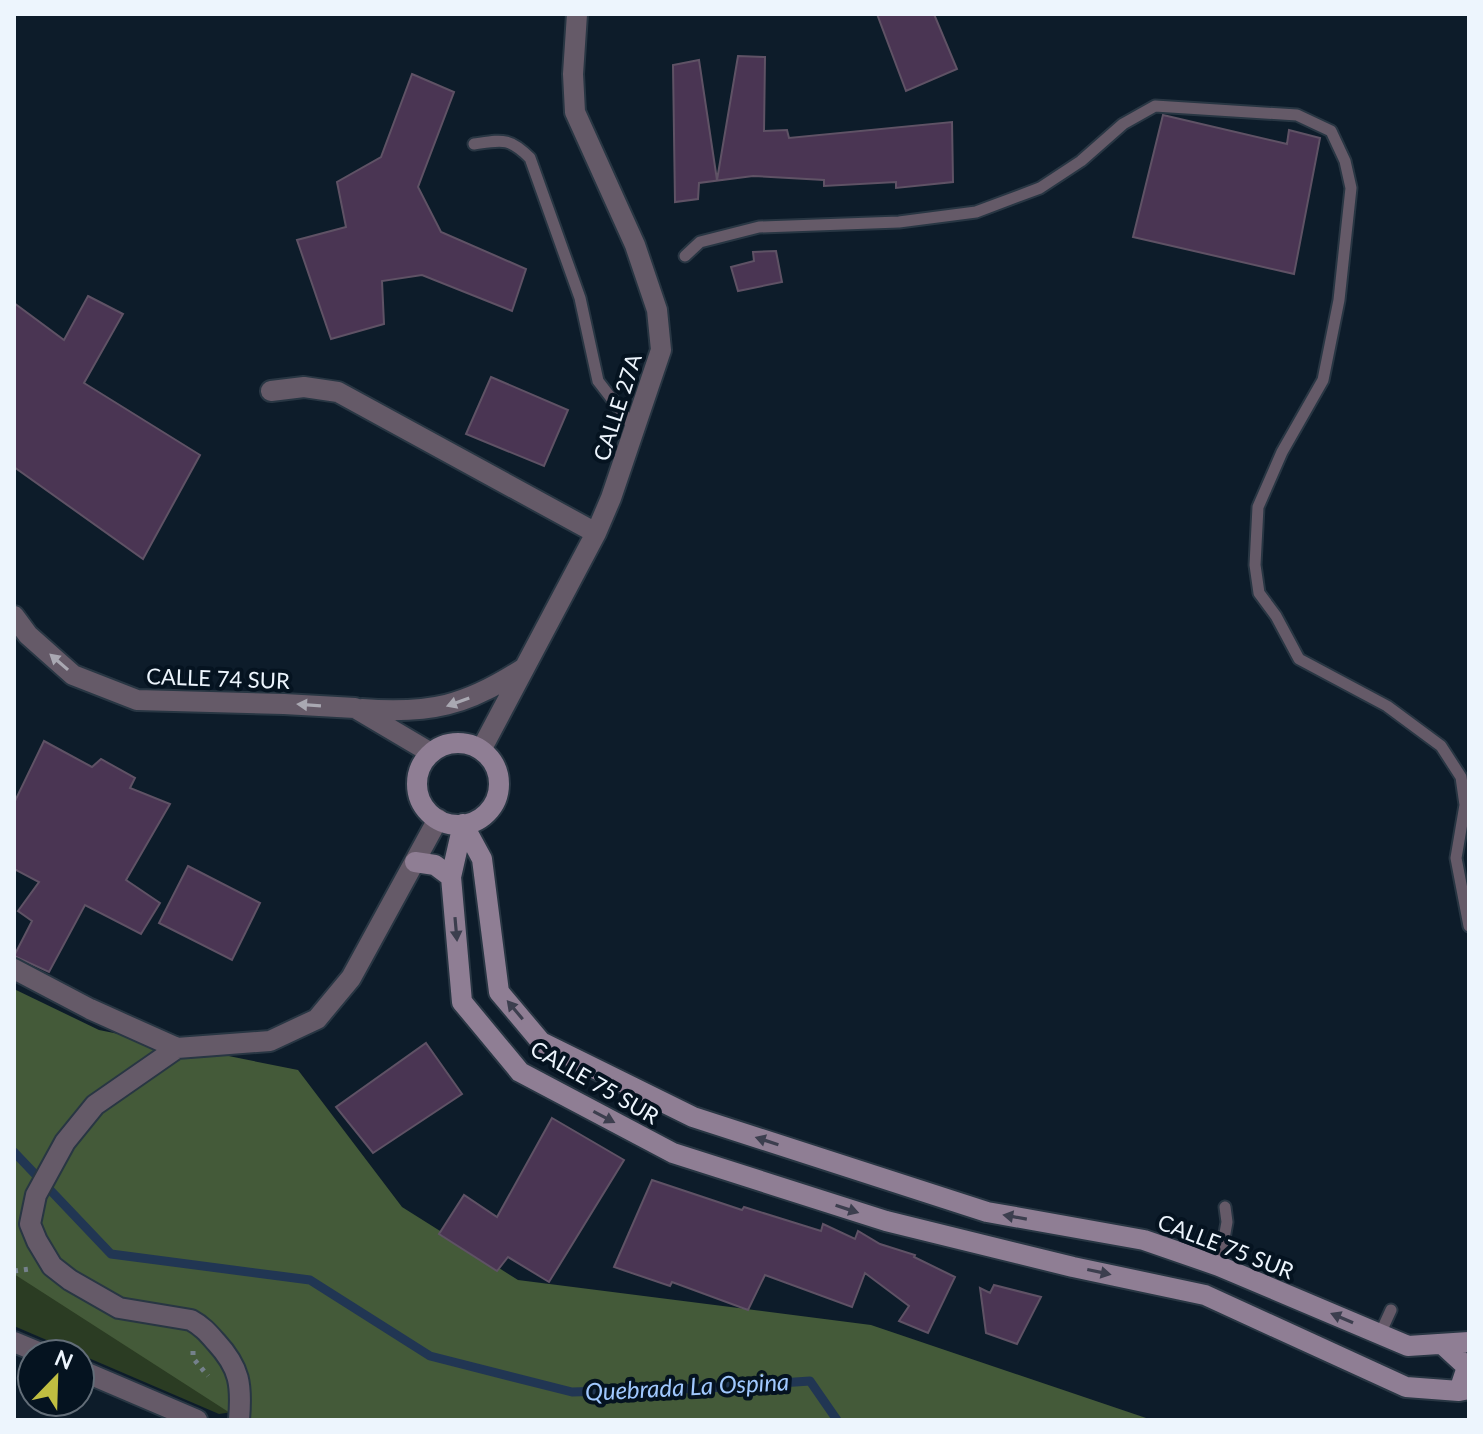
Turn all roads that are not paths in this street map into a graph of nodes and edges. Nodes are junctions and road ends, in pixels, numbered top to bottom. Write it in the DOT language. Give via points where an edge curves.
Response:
graph roads {
  1 [pos="577,14"];
  2 [pos="474,144"];
  3 [pos="685,256"];
  4 [pos="271,391"];
  5 [pos="635,429"];
  6 [pos="596,533"];
  7 [pos="14,616"];
  8 [pos="527,665"];
  9 [pos="355,708"];
  10 [pos="481,750"];
  11 [pos="431,753"];
  12 [pos="438,819"];
  13 [pos="463,824"];
  14 [pos="415,862"];
  15 [pos="451,877"];
  16 [pos="1469,926"];
  17 [pos="14,969"];
  18 [pos="177,1048"];
  19 [pos="1225,1207"];
  20 [pos="1219,1266"];
  21 [pos="1391,1310"];
  22 [pos="1380,1334"];
  23 [pos="1469,1342"];
  24 [pos="1442,1344"];
  25 [pos="96,1377"];
  26 [pos="1464,1390"];
  27 [pos="197,1420"];
  28 [pos="239,1420"];
  1 -- 5 [label="street, CALLE 27A" via="575,112 635,245 657,310 661,350"];
  2 -- 5 [label="lane" via="502,140 530,158 580,298 598,381"];
  3 -- 16 [label="lane" via="700,242 759,227 899,222 976,212 1040,188 1155,106 1297,115 1331,131 1351,188 1339,300 1323,380 1258,507 1259,593 1299,659 1387,706 1441,746 1461,777 1465,805 1456,858"];
  4 -- 6 [label="street" via="304,387 338,392"];
  5 -- 6 [label="street, CALLE 27A"];
  6 -- 8 [label="street, CALLE 27A"];
  9 -- 7 [label="street, CALLE 74 SUR, one-way" via="137,700 73,675"];
  8 -- 9 [label="street, CALLE 74 SUR, one-way" via="489,691 446,706 400,712"];
  8 -- 10 [label="street, CALLE 27A"];
  9 -- 11 [label="street, CALLE 74 SUR"];
  10 -- 11 [label="street" via="455,743"];
  10 -- 13 [label="street" via="492,760 499,787 487,813"];
  11 -- 12 [label="street" via="417,788 420,800"];
  12 -- 13 [label="street"];
  12 -- 14 [label="street"];
  13 -- 15 [label="street, CALLE 75 SUR"];
  20 -- 13 [label="street, CALLE 75 SUR, one-way" via="1144,1240 987,1212 693,1117 541,1042 499,992 482,859"];
  14 -- 15 [label="street" via="435,865"];
  14 -- 18 [label="street" via="351,978 317,1019 270,1041"];
  15 -- 26 [label="street, CALLE 75 SUR, one-way" via="462,1002 520,1072 673,1153 886,1221 1205,1295 1406,1387"];
  17 -- 18 [label="street"];
  18 -- 28 [label="street" via="95,1105 65,1142 36,1195 30,1224 52,1266 70,1280 119,1308 201,1326 237,1372 242,1394"];
  19 -- 20 [label="lane"];
  22 -- 20 [label="street, CALLE 75 SUR, one-way"];
  21 -- 22 [label="lane"];
  22 -- 24 [label="street, CALLE 75 SUR" via="1408,1346"];
  23 -- 24 [label="street, CALLE 75 SUR"];
  24 -- 26 [label="street" via="1467,1367"];
  25 -- 27 [label="street"];
}
